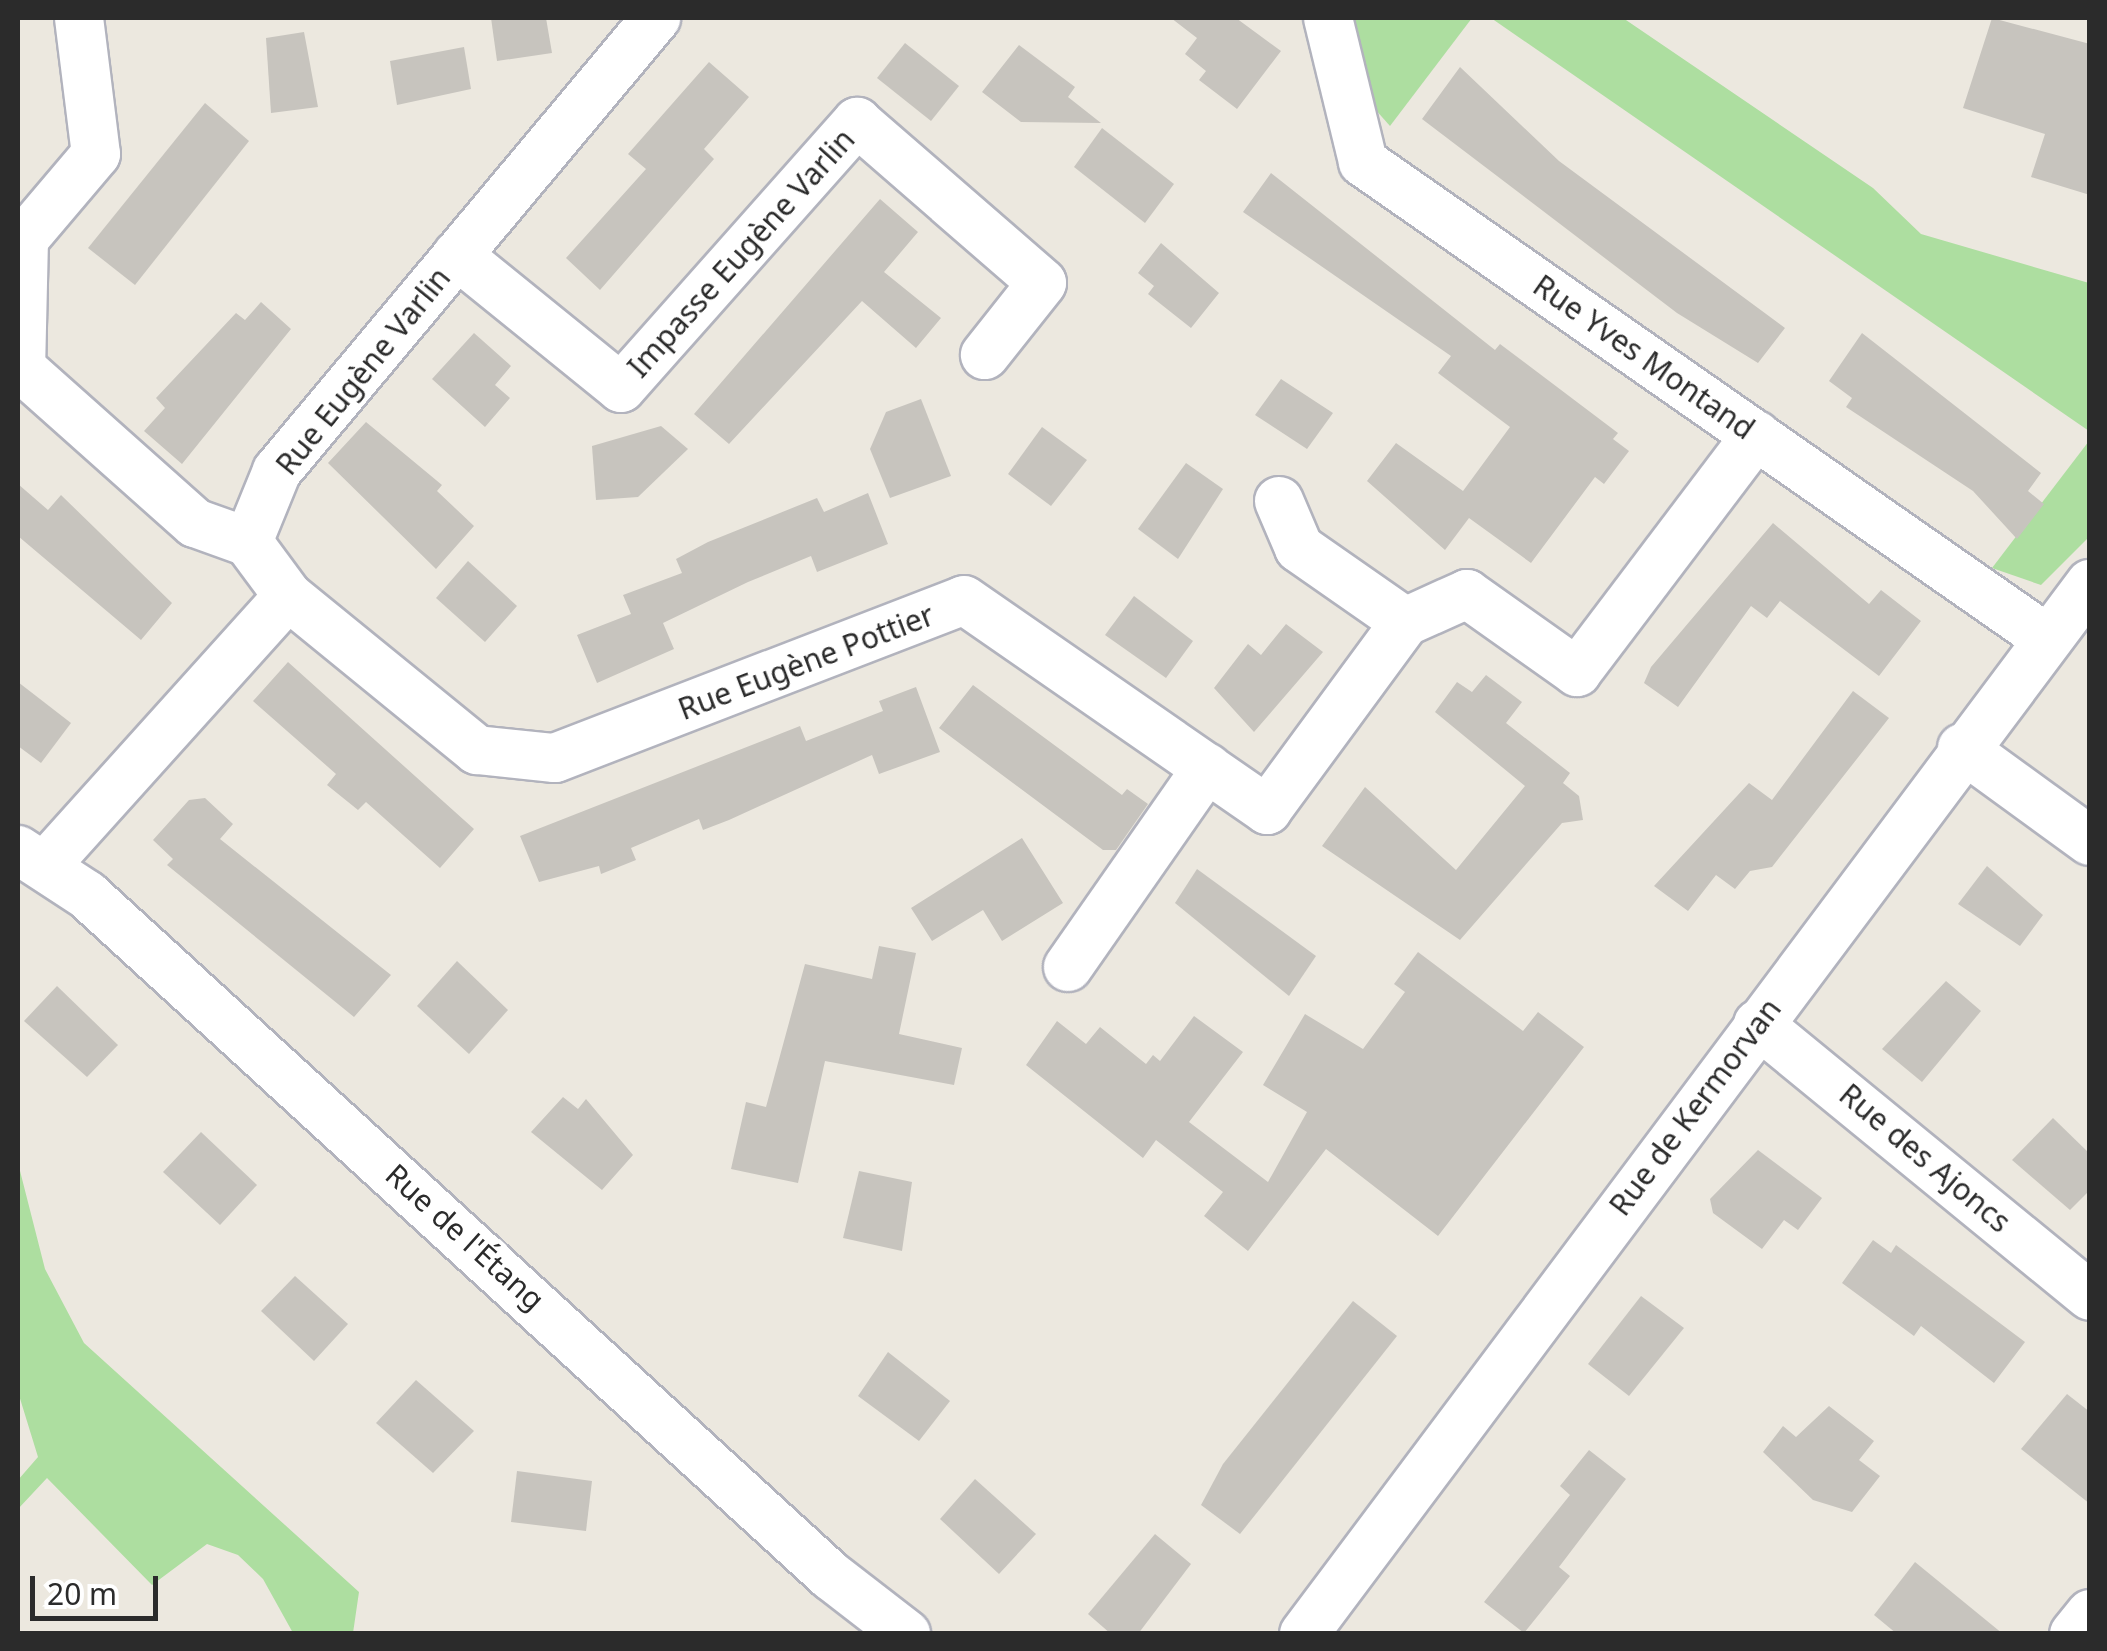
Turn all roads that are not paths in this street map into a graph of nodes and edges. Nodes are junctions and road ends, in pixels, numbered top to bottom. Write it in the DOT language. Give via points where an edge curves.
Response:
graph roads {
  1 [pos="79,18"];
  2 [pos="656,18"];
  3 [pos="1328,18"];
  4 [pos="457,255"];
  5 [pos="985,355"];
  6 [pos="19,368"];
  7 [pos="1756,435"];
  8 [pos="1279,502"];
  9 [pos="248,542"];
  10 [pos="2090,584"];
  11 [pos="288,596"];
  12 [pos="1405,622"];
  13 [pos="2046,638"];
  14 [pos="1962,748"];
  15 [pos="1207,768"];
  16 [pos="2090,841"];
  17 [pos="31,858"];
  18 [pos="1068,967"];
  19 [pos="1758,1024"];
  20 [pos="2090,1296"];
  21 [pos="2090,1614"];
  22 [pos="906,1634"];
  23 [pos="1304,1634"];
  24 [pos="2074,1634"];
  1 -- 6 [label="street" via="96,154 24,239"];
  2 -- 4 [label="street, Rue Eugène Varlin"];
  3 -- 7 [label="street, Rue Yves Montand" via="1363,162"];
  4 -- 5 [label="street, Impasse Eugène Varlin" via="621,388 856,122 1042,283"];
  4 -- 9 [label="street, Rue Eugène Varlin" via="277,472"];
  6 -- 9 [label="street" via="195,523"];
  7 -- 12 [label="street, Rue Eugène Pottier" via="1577,672 1467,594"];
  7 -- 13 [label="street, Rue Yves Montand"];
  8 -- 12 [label="street" via="1299,548"];
  9 -- 11 [label="street"];
  10 -- 13 [label="street, Rue de Kermorvan"];
  11 -- 15 [label="street, Rue Eugène Pottier" via="476,750 555,758 964,600"];
  11 -- 17 [label="street"];
  12 -- 15 [label="street, Rue Eugène Pottier" via="1266,810"];
  13 -- 14 [label="street, Rue de Kermorvan"];
  14 -- 16 [label="street"];
  14 -- 19 [label="street, Rue de Kermorvan"];
  15 -- 18 [label="street"];
  17 -- 22 [label="street, Rue de l'Étang"];
  19 -- 20 [label="street, Rue des Ajoncs"];
  19 -- 23 [label="street, Rue de Kermorvan"];
  21 -- 24 [label="street"];
}
